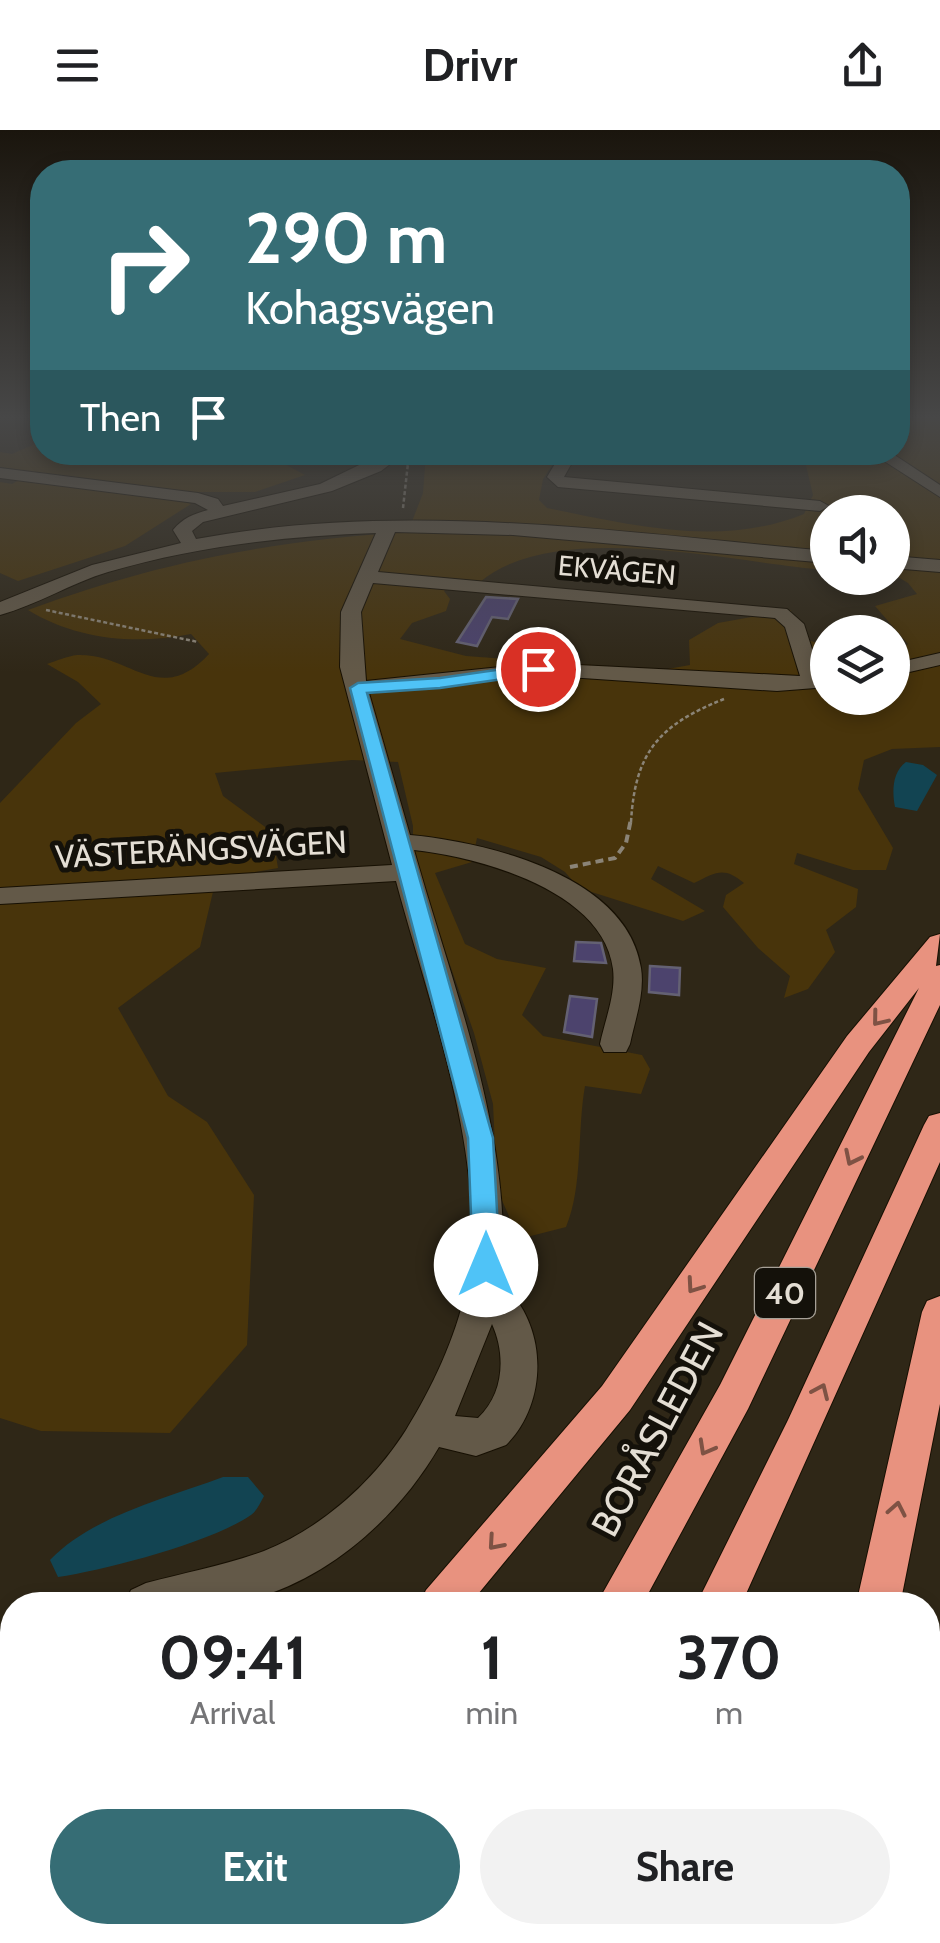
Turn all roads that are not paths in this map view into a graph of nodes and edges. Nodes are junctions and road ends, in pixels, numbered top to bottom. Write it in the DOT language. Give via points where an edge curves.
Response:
graph roads {
  1 [pos="209,503"];
  2 [pos="266,503"];
  3 [pos="783,503"];
  4 [pos="810,505"];
  5 [pos="218,512"];
  6 [pos="395,524"];
  7 [pos="191,545"];
  8 [pos="810,556"];
  9 [pos="910,564"];
  10 [pos="940,566"];
  11 [pos="368,577"];
  12 [pos="5,606"];
  13 [pos="810,659"];
  14 [pos="940,659"];
  15 [pos="910,666"];
  16 [pos="810,682"];
  17 [pos="358,688"];
  18 [pos="402,857"];
  19 [pos="0,896"];
  20 [pos="940,943"];
  21 [pos="940,975"];
  22 [pos="614,1044"];
  23 [pos="940,1126"];
  24 [pos="484,1290"];
  25 [pos="940,1312"];
  26 [pos="431,1425"];
  27 [pos="192,1592"];
  28 [pos="453,1592"];
  29 [pos="625,1592"];
  30 [pos="724,1592"];
  31 [pos="881,1592"];
  1 -- 5 [label="street"];
  2 -- 5 [label="street"];
  3 -- 4 [label="street"];
  5 -- 7 [label="street" via="185,526"];
  6 -- 7 [label="street" via="300,528"];
  6 -- 8 [label="street"];
  6 -- 11 [label="street"];
  7 -- 12 [label="street" via="114,564"];
  9 -- 10 [label="street"];
  11 -- 13 [label="street, EKVÄGEN" via="780,613 794,624"];
  11 -- 17 [label="street" via="349,626"];
  14 -- 15 [label="street"];
  16 -- 17 [label="street" via="538,669"];
  17 -- 18 [label="street"];
  18 -- 19 [label="street, VÄSTERÄNGSVÄGEN"];
  18 -- 22 [label="street, VÄSTERÄNGSVÄGEN" via="484,851 554,878 619,939 628,971"];
  18 -- 24 [label="street" via="480,1138 488,1240"];
  20 -- 28 [label="highway, one-way" via="858,1044 616,1398"];
  21 -- 29 [label="highway, BORÅSLEDEN / 40, one-way" via="734,1397"];
  30 -- 23 [label="highway, 40, one-way"];
  24 -- 26 [label="street"];
  24 -- 26 [label="street" via="501,1302 519,1344 519,1390 486,1436 462,1438"];
  31 -- 25 [label="highway, one-way"];
  26 -- 27 [label="street" via="400,1476 318,1546 269,1570"];
}
